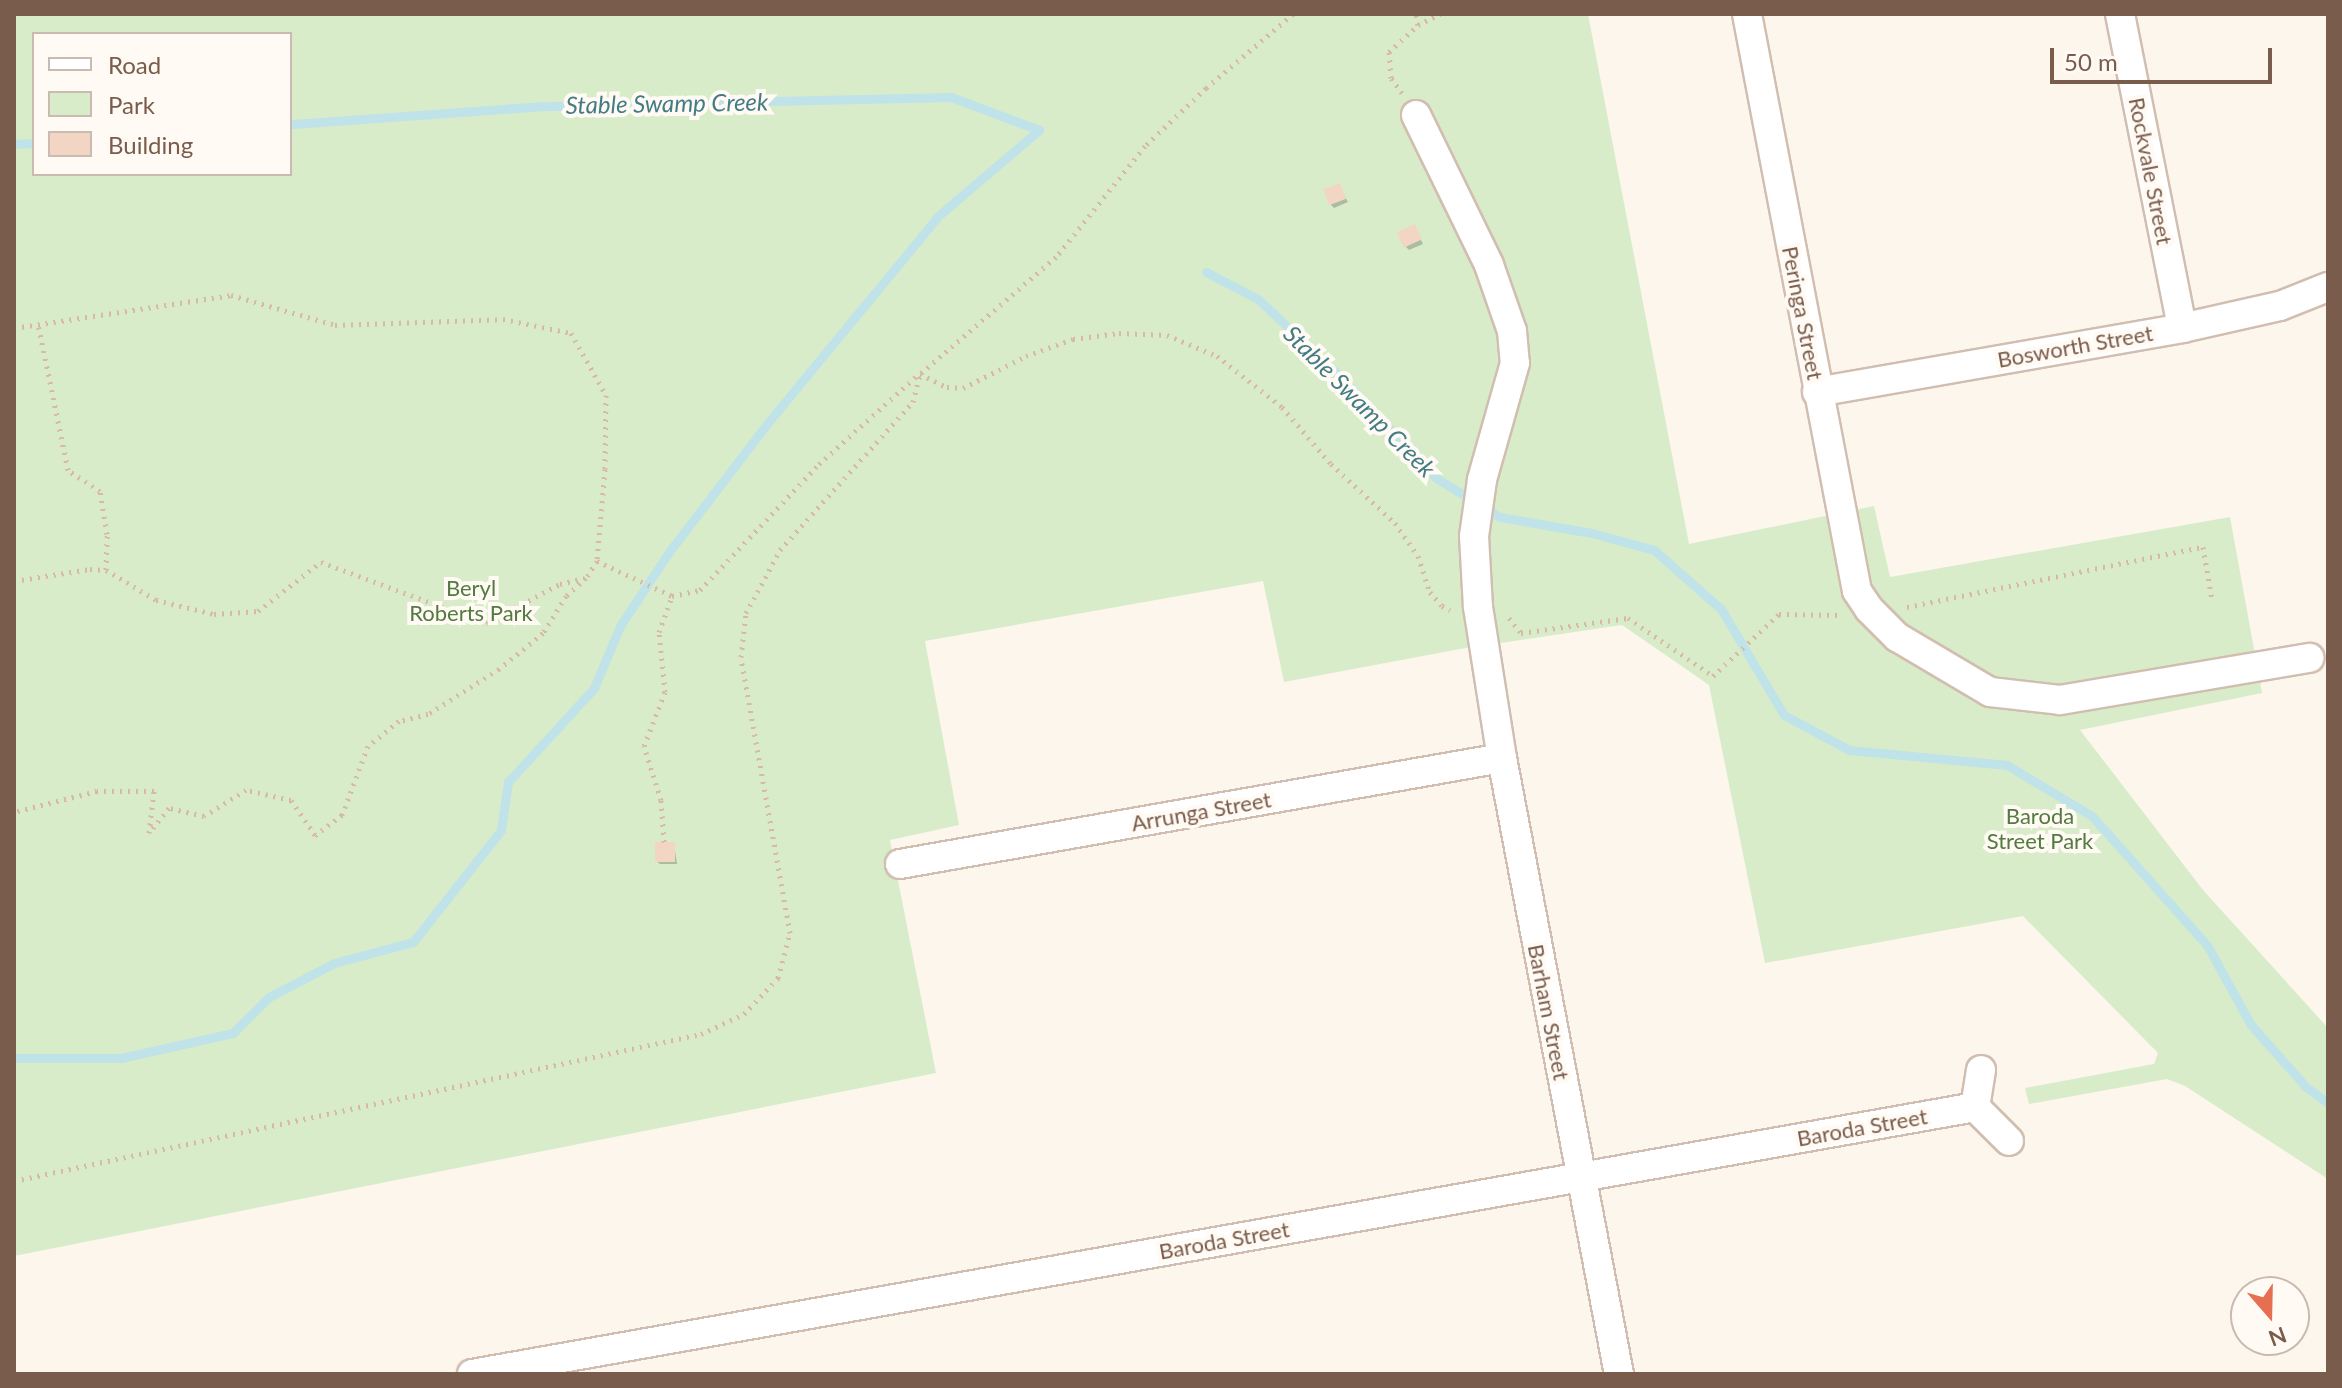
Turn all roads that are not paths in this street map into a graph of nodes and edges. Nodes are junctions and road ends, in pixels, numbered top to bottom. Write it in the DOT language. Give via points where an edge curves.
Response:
graph roads {
  1 [pos="1747,14"];
  2 [pos="2120,14"];
  3 [pos="1416,115"];
  4 [pos="2328,287"];
  5 [pos="2182,328"];
  6 [pos="1817,392"];
  7 [pos="2309,658"];
  8 [pos="1502,758"];
  9 [pos="900,864"];
  10 [pos="1981,1070"];
  11 [pos="1975,1107"];
  12 [pos="2009,1141"];
  13 [pos="1580,1177"];
  14 [pos="472,1374"];
  15 [pos="1619,1374"];
  1 -- 6 [label="street, Peringa Street"];
  2 -- 5 [label="street, Rockvale Street"];
  3 -- 8 [label="street, Barham Street" via="1489,265 1512,331 1515,363 1482,480 1474,536 1478,607"];
  4 -- 5 [label="street, Bosworth Street" via="2280,306"];
  5 -- 6 [label="street, Bosworth Street"];
  6 -- 7 [label="street, Peringa Street" via="1857,591 1897,637 1990,692 2060,700"];
  8 -- 9 [label="street, Arrunga Street"];
  8 -- 13 [label="street, Barham Street"];
  10 -- 11 [label="street"];
  11 -- 12 [label="street"];
  11 -- 13 [label="street, Baroda Street"];
  13 -- 14 [label="street, Baroda Street"];
  13 -- 15 [label="street, Barham Street"];
}
